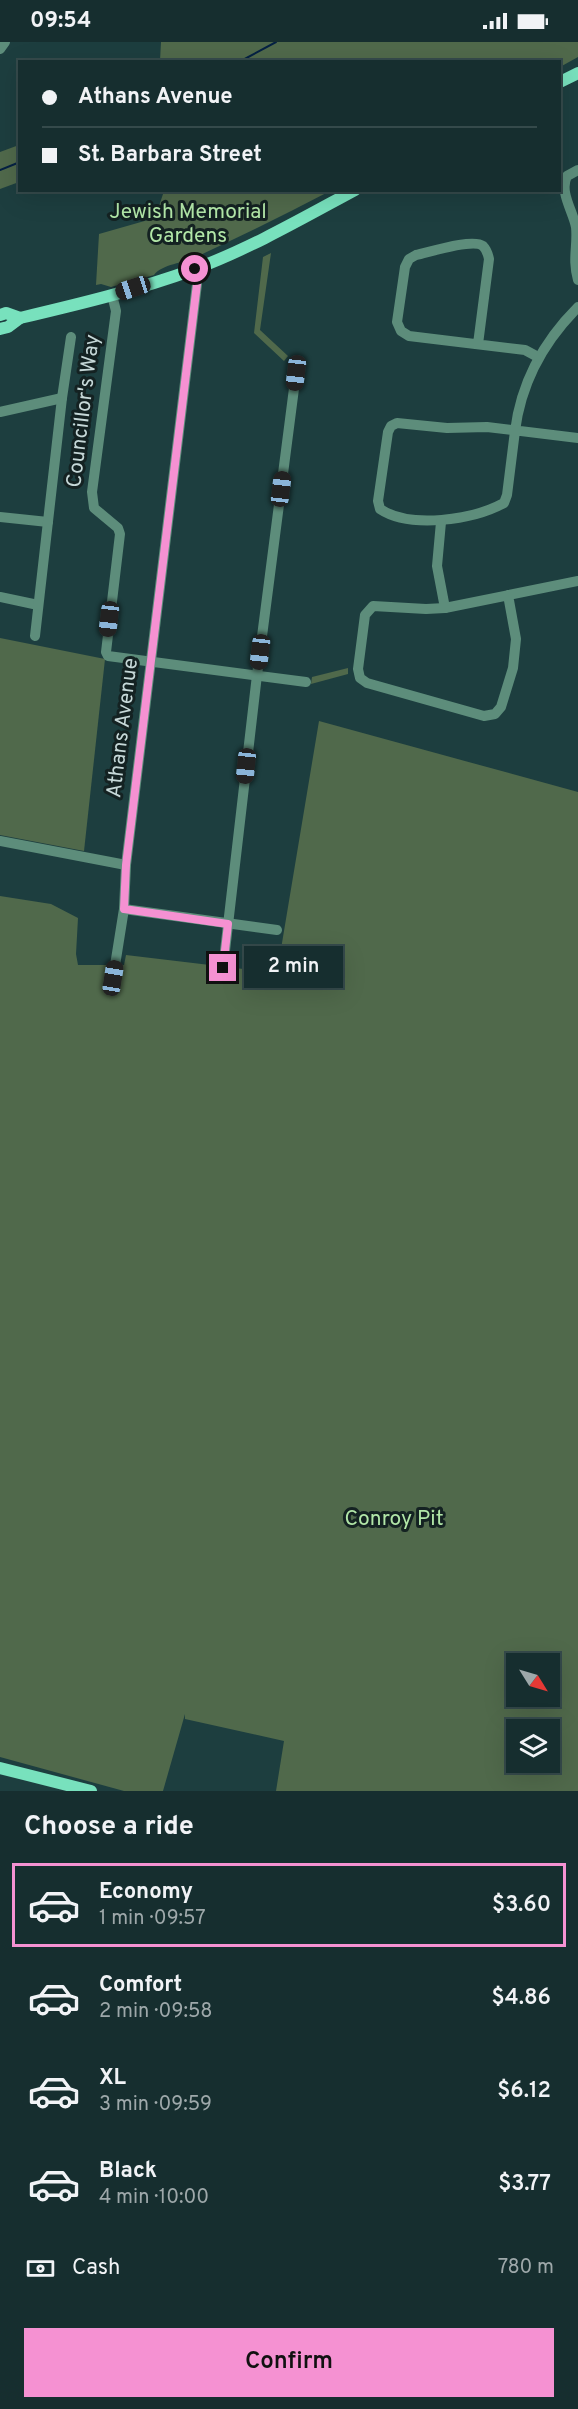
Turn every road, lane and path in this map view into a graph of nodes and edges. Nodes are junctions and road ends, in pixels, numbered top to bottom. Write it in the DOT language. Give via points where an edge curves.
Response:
graph roads {
  1 [pos="5,42"];
  2 [pos="0,49"];
  3 [pos="578,73"];
  4 [pos="561,82"];
  5 [pos="578,170"];
  6 [pos="351,192"];
  7 [pos="195,269"];
  8 [pos="578,280"];
  9 [pos="112,295"];
  10 [pos="578,307"];
  11 [pos="0,315"];
  12 [pos="20,318"];
  13 [pos="0,329"];
  14 [pos="71,337"];
  15 [pos="478,344"];
  16 [pos="538,357"];
  17 [pos="296,373"];
  18 [pos="62,398"];
  19 [pos="0,412"];
  20 [pos="515,431"];
  21 [pos="578,438"];
  22 [pos="0,517"];
  23 [pos="48,522"];
  24 [pos="441,522"];
  25 [pos="578,581"];
  26 [pos="508,595"];
  27 [pos="0,597"];
  28 [pos="38,605"];
  29 [pos="445,608"];
  30 [pos="35,636"];
  31 [pos="150,663"];
  32 [pos="257,675"];
  33 [pos="306,682"];
  34 [pos="0,841"];
  35 [pos="126,865"];
  36 [pos="124,909"];
  37 [pos="228,924"];
  38 [pos="277,930"];
  39 [pos="223,968"];
  40 [pos="113,978"];
  41 [pos="0,1767"];
  42 [pos="91,1791"];
  1 -- 2 [label="street"];
  3 -- 4 [label="main road"];
  5 -- 8 [label="street" via="567,176 564,187 576,229 574,259"];
  6 -- 7 [label="main road"];
  7 -- 9 [label="main road"];
  7 -- 31 [label="street, Athans Avenue" via="197,284"];
  9 -- 12 [label="main road"];
  9 -- 31 [label="street, Councillor's Way" via="116,311 92,492 94,508 120,534 106,652 108,656"];
  10 -- 16 [label="street"];
  11 -- 12 [label="main road"];
  12 -- 13 [label="main road"];
  14 -- 18 [label="street"];
  15 -- 15 [label="street" via="489,259 482,244 472,242 409,259 397,322 401,331 409,336"];
  15 -- 16 [label="street" via="525,350"];
  16 -- 20 [label="street"];
  17 -- 32 [label="street"];
  18 -- 19 [label="street"];
  18 -- 23 [label="street"];
  20 -- 21 [label="street"];
  20 -- 24 [label="street" via="504,503"];
  20 -- 24 [label="street" via="397,423 391,426 387,432 380,509 390,516"];
  22 -- 23 [label="street"];
  23 -- 28 [label="street"];
  24 -- 29 [label="street" via="437,566"];
  25 -- 26 [label="street"];
  26 -- 29 [label="street"];
  26 -- 29 [label="street" via="516,639 515,657 502,705 490,716 367,683 358,674 369,608"];
  27 -- 28 [label="street"];
  28 -- 30 [label="street"];
  31 -- 32 [label="street"];
  31 -- 35 [label="street, Athans Avenue"];
  32 -- 33 [label="street"];
  32 -- 37 [label="street"];
  34 -- 35 [label="street"];
  35 -- 36 [label="street, Athans Avenue"];
  36 -- 37 [label="street"];
  36 -- 40 [label="street, Athans Avenue"];
  37 -- 38 [label="street"];
  37 -- 39 [label="street"];
  41 -- 42 [label="main road"];
}
